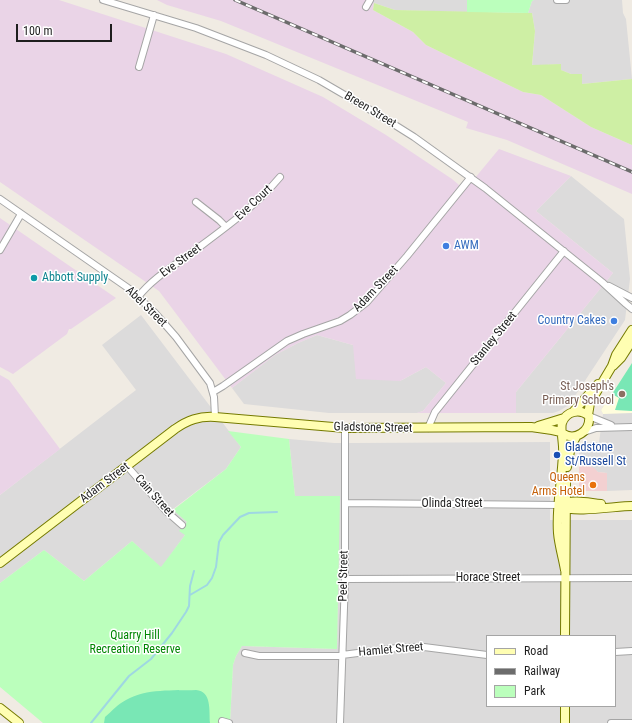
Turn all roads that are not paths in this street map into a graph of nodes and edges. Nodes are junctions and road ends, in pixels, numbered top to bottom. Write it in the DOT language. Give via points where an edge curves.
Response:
graph roads {
  1 [pos="103,0"];
  2 [pos="370,0"];
  3 [pos="557,0"];
  4 [pos="566,0"];
  5 [pos="366,7"];
  6 [pos="154,15"];
  7 [pos="139,67"];
  8 [pos="280,177"];
  9 [pos="471,177"];
  10 [pos="0,199"];
  11 [pos="196,202"];
  12 [pos="21,214"];
  13 [pos="226,227"];
  14 [pos="0,250"];
  15 [pos="564,251"];
  16 [pos="602,282"];
  17 [pos="138,297"];
  18 [pos="632,298"];
  19 [pos="632,309"];
  20 [pos="632,330"];
  21 [pos="632,341"];
  22 [pos="612,366"];
  23 [pos="213,392"];
  24 [pos="573,412"];
  25 [pos="589,416"];
  26 [pos="215,417"];
  27 [pos="564,418"];
  28 [pos="619,427"];
  29 [pos="632,427"];
  30 [pos="345,428"];
  31 [pos="428,428"];
  32 [pos="531,428"];
  33 [pos="584,432"];
  34 [pos="562,433"];
  35 [pos="576,437"];
  36 [pos="127,466"];
  37 [pos="345,503"];
  38 [pos="564,505"];
  39 [pos="632,506"];
  40 [pos="182,525"];
  41 [pos="0,563"];
  42 [pos="565,574"];
  43 [pos="632,578"];
  44 [pos="345,579"];
  45 [pos="565,635"];
  46 [pos="632,651"];
  47 [pos="616,652"];
  48 [pos="245,653"];
  49 [pos="342,655"];
  50 [pos="486,655"];
  51 [pos="565,707"];
  52 [pos="0,708"];
  53 [pos="222,721"];
  54 [pos="19,723"];
  55 [pos="229,723"];
  56 [pos="340,723"];
  57 [pos="565,723"];
  58 [pos="611,723"];
  59 [pos="632,723"];
  1 -- 6 [label="street, Breen Street"];
  2 -- 5 [label="street"];
  3 -- 4 [label="street"];
  6 -- 7 [label="street"];
  6 -- 9 [label="street, Breen Street" via="196,28 300,70 401,128"];
  8 -- 13 [label="street, Eve Court" via="261,198"];
  9 -- 15 [label="street, Breen Street"];
  9 -- 23 [label="street, Adam Street" via="367,302 340,321 287,342"];
  10 -- 12 [label="street, Abel Street"];
  11 -- 13 [label="street"];
  12 -- 14 [label="street"];
  12 -- 17 [label="street, Abel Street"];
  13 -- 17 [label="street, Eve Street" via="153,281"];
  15 -- 16 [label="street, Breen Street"];
  15 -- 31 [label="street, Stanley Street" via="435,412"];
  16 -- 18 [label="street, Breen Street"];
  16 -- 19 [label="street, Breen Street"];
  17 -- 23 [label="street, Abel Street" via="176,337 207,378"];
  20 -- 22 [label="main road"];
  21 -- 22 [label="main road" via="621,358"];
  22 -- 24 [label="main road"];
  22 -- 25 [label="main road" via="590,403"];
  23 -- 26 [label="street, Abel Street"];
  24 -- 25 [label="main road" via="581,411"];
  24 -- 27 [label="main road"];
  25 -- 28 [label="street"];
  25 -- 33 [label="main road" via="589,424"];
  26 -- 30 [label="main road, Gladstone Street"];
  26 -- 36 [label="main road, Adam Street" via="199,417 188,421"];
  27 -- 32 [label="main road, Gladstone Street"];
  27 -- 34 [label="main road"];
  28 -- 29 [label="street"];
  28 -- 33 [label="street" via="596,428"];
  30 -- 31 [label="main road, Gladstone Street"];
  30 -- 37 [label="street, Peel Street"];
  31 -- 32 [label="main road, Gladstone Street"];
  32 -- 34 [label="main road, Gladstone Street"];
  33 -- 35 [label="main road"];
  34 -- 35 [label="main road"];
  34 -- 38 [label="main road"];
  35 -- 38 [label="main road" via="571,446 568,462"];
  36 -- 40 [label="street, Cain Street" via="166,511"];
  36 -- 41 [label="main road, Adam Street"];
  37 -- 38 [label="street, Olinda Street"];
  37 -- 44 [label="street, Peel Street"];
  38 -- 39 [label="main road, Olinda Street" via="583,502"];
  38 -- 42 [label="main road"];
  42 -- 43 [label="street, Horace Street"];
  42 -- 44 [label="street, Horace Street"];
  42 -- 45 [label="main road"];
  44 -- 49 [label="street, Peel Street"];
  46 -- 47 [label="street"];
  48 -- 49 [label="street, Hamlet Street" via="259,656"];
  49 -- 50 [label="street, Hamlet Street" via="424,647"];
  49 -- 56 [label="street, Peel Street"];
  51 -- 57 [label="main road"];
  52 -- 54 [label="main road"];
  53 -- 55 [label="street"];
  58 -- 59 [label="street"];
}
